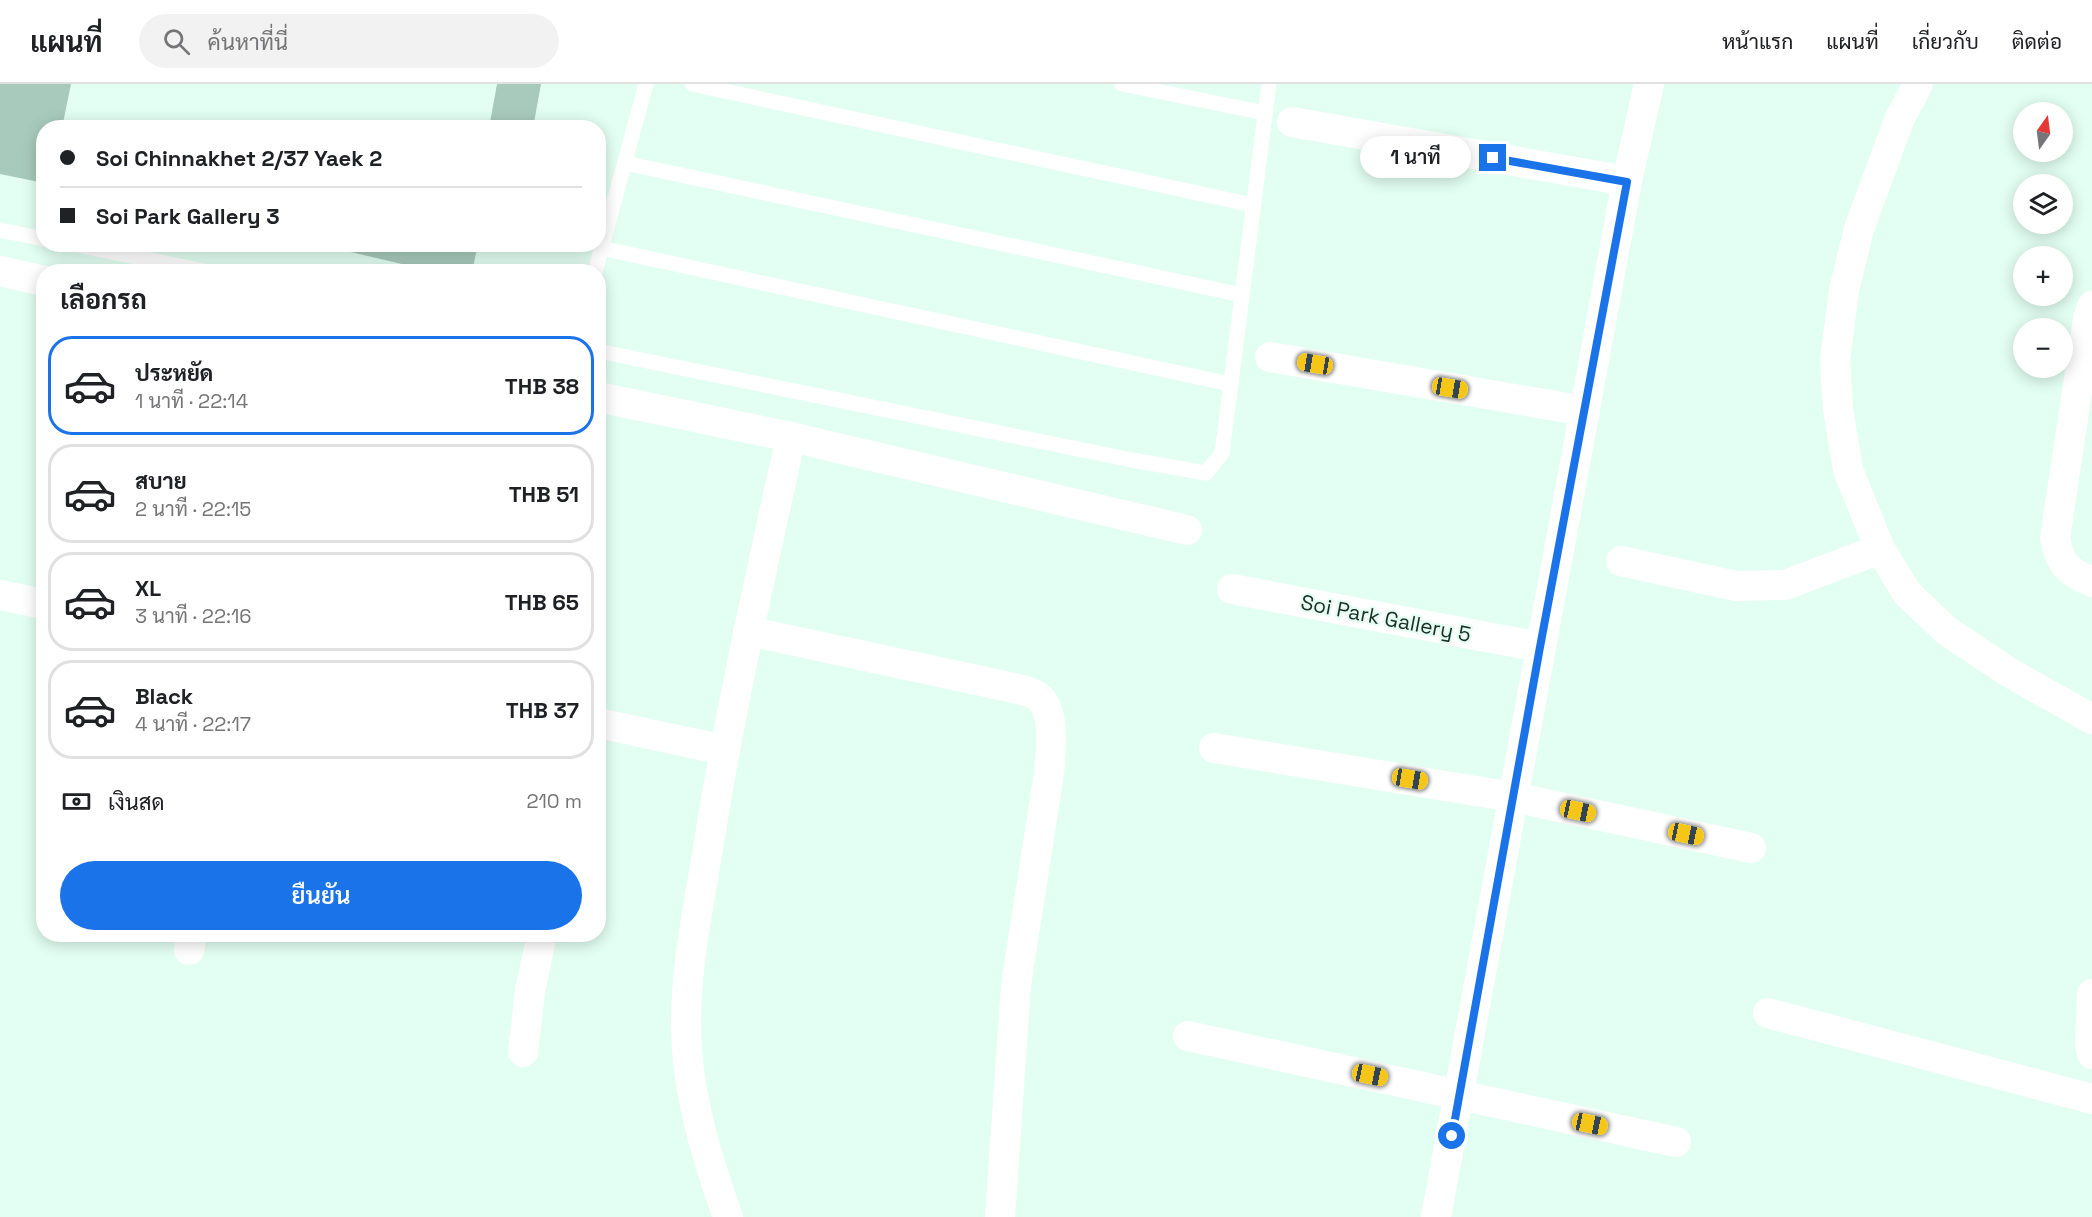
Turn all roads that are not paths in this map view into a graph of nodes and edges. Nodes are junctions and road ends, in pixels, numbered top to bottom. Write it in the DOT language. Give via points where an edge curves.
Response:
graph roads {
  1 [pos="646,84"];
  2 [pos="692,84"];
  3 [pos="1122,84"];
  4 [pos="1269,84"];
  5 [pos="1649,84"];
  6 [pos="1918,84"];
  7 [pos="1279,117"];
  8 [pos="624,163"];
  9 [pos="1627,182"];
  10 [pos="1253,205"];
  11 [pos="0,230"];
  12 [pos="606,233"];
  13 [pos="36,237"];
  14 [pos="606,249"];
  15 [pos="111,252"];
  16 [pos="170,264"];
  17 [pos="0,272"];
  18 [pos="36,279"];
  19 [pos="1242,295"];
  20 [pos="2092,306"];
  21 [pos="606,353"];
  22 [pos="1270,357"];
  23 [pos="1230,384"];
  24 [pos="606,399"];
  25 [pos="1585,411"];
  26 [pos="792,437"];
  27 [pos="1187,530"];
  28 [pos="1880,549"];
  29 [pos="1622,561"];
  30 [pos="2092,582"];
  31 [pos="1232,589"];
  32 [pos="0,595"];
  33 [pos="36,602"];
  34 [pos="748,631"];
  35 [pos="1540,647"];
  36 [pos="2092,719"];
  37 [pos="606,725"];
  38 [pos="1214,748"];
  39 [pos="724,750"];
  40 [pos="1513,797"];
  41 [pos="1751,848"];
  42 [pos="540,942"];
  43 [pos="2092,994"];
  44 [pos="1768,1013"];
  45 [pos="1188,1036"];
  46 [pos="523,1053"];
  47 [pos="2092,1054"];
  48 [pos="1460,1095"];
  49 [pos="2092,1099"];
  50 [pos="1676,1142"];
  51 [pos="728,1217"];
  52 [pos="1000,1217"];
  53 [pos="1437,1217"];
  1 -- 8 [label="lane"];
  2 -- 10 [label="lane"];
  3 -- 7 [label="lane"];
  4 -- 7 [label="lane"];
  5 -- 9 [label="street"];
  6 -- 28 [label="street" via="1899,120 1859,230 1844,290 1835,360 1848,470"];
  7 -- 9 [label="street"];
  7 -- 10 [label="lane"];
  8 -- 12 [label="lane"];
  8 -- 19 [label="lane"];
  9 -- 25 [label="street"];
  10 -- 19 [label="lane"];
  11 -- 13 [label="lane"];
  14 -- 23 [label="lane"];
  15 -- 16 [label="lane"];
  17 -- 18 [label="street"];
  19 -- 23 [label="lane"];
  20 -- 30 [label="street" via="2055,538 2058,556 2066,567"];
  21 -- 23 [label="lane" via="1206,473 1222,453"];
  22 -- 25 [label="street"];
  24 -- 26 [label="street"];
  25 -- 35 [label="street"];
  26 -- 27 [label="street"];
  26 -- 34 [label="street"];
  28 -- 29 [label="street" via="1785,585 1736,586"];
  28 -- 36 [label="street" via="1907,593 1947,631 2010,673"];
  31 -- 35 [label="street, Soi Park Gallery 5"];
  32 -- 33 [label="street"];
  34 -- 39 [label="street"];
  34 -- 52 [label="street" via="1023,690 1039,697 1049,716 1049,773 1016,985"];
  35 -- 40 [label="street"];
  37 -- 39 [label="street"];
  38 -- 40 [label="street"];
  39 -- 51 [label="street" via="688,970 687,1049 695,1108"];
  40 -- 41 [label="street"];
  40 -- 48 [label="street"];
  42 -- 46 [label="street"];
  43 -- 47 [label="street"];
  44 -- 49 [label="street"];
  45 -- 48 [label="street"];
  48 -- 50 [label="street"];
  48 -- 53 [label="street"];
}
